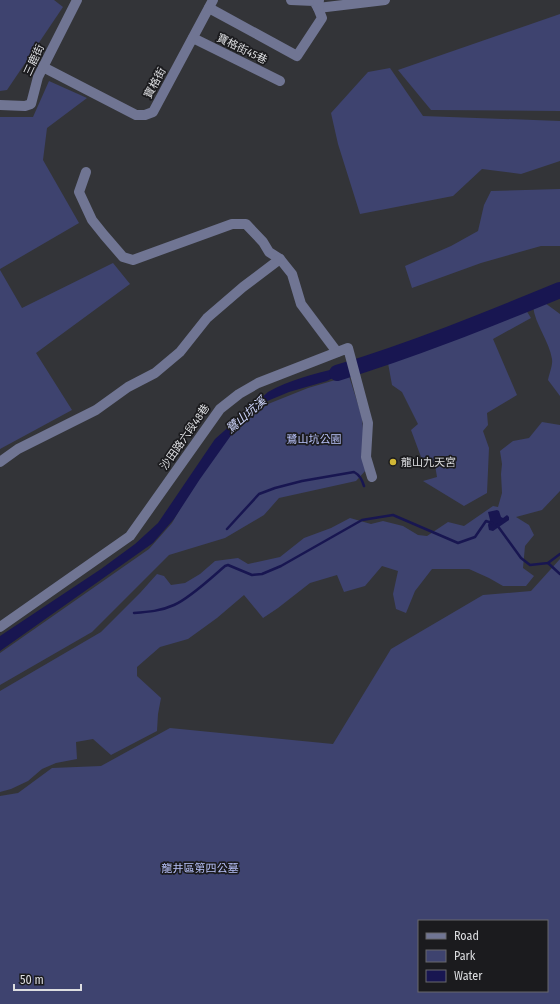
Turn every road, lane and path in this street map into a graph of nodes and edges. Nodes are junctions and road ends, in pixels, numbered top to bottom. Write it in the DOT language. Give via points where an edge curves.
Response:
graph roads {
  1 [pos="291,0"];
  2 [pos="385,0"];
  3 [pos="74,1"];
  4 [pos="211,4"];
  5 [pos="319,4"];
  6 [pos="193,38"];
  7 [pos="43,67"];
  8 [pos="280,81"];
  9 [pos="0,105"];
  10 [pos="86,172"];
  11 [pos="280,259"];
  12 [pos="337,352"];
  13 [pos="0,462"];
  14 [pos="372,478"];
  15 [pos="0,627"];
  1 -- 5 [label="street" via="314,1"];
  2 -- 5 [label="street"];
  3 -- 7 [label="street, 三鹿街"];
  4 -- 5 [label="street" via="297,56 322,18"];
  4 -- 6 [label="street, 寶格街"];
  6 -- 7 [label="street, 寶格街" via="153,112 145,115 136,114"];
  6 -- 8 [label="street, 寶格街45巷"];
  7 -- 9 [label="street, 三鹿街" via="31,104"];
  10 -- 11 [label="street" via="79,192 92,220 123,257 133,260 232,224 246,224 269,252"];
  11 -- 12 [label="street" via="292,274 301,304"];
  11 -- 13 [label="street" via="207,318 180,352 155,373 128,387 96,410"];
  12 -- 14 [label="street, 沙田路六段48巷" via="348,348 368,423 366,457"];
  12 -- 15 [label="street, 沙田路六段48巷" via="258,383 220,409 130,536"];
}
